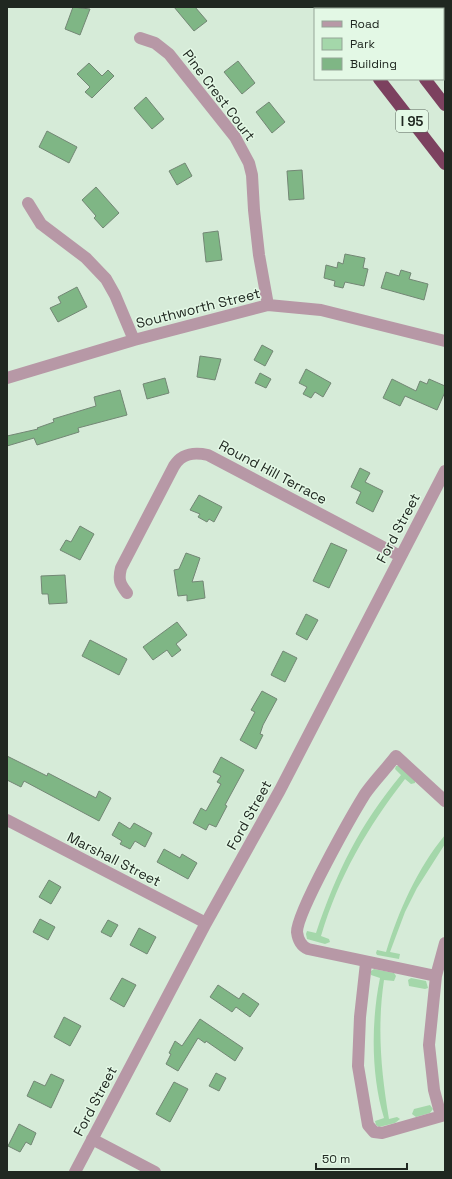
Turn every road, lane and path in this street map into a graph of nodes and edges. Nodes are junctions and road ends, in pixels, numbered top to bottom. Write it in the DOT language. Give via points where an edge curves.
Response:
graph roads {
  1 [pos="140,38"];
  2 [pos="380,80"];
  3 [pos="426,80"];
  4 [pos="445,105"];
  5 [pos="445,164"];
  6 [pos="28,202"];
  7 [pos="268,305"];
  8 [pos="134,340"];
  9 [pos="445,341"];
  10 [pos="7,378"];
  11 [pos="445,471"];
  12 [pos="400,556"];
  13 [pos="127,593"];
  14 [pos="445,801"];
  15 [pos="7,820"];
  16 [pos="206,924"];
  17 [pos="445,943"];
  18 [pos="366,963"];
  19 [pos="436,976"];
  20 [pos="443,1115"];
  21 [pos="92,1139"];
  22 [pos="75,1172"];
  23 [pos="155,1172"];
  1 -- 7 [label="street, Pine Crest Court" via="155,43 169,54 242,149 252,175 254,210"];
  2 -- 5 [label="highway, I 95"];
  3 -- 4 [label="highway, I 95"];
  6 -- 8 [label="street" via="41,224 86,258 106,279"];
  7 -- 8 [label="street, Southworth Street"];
  7 -- 9 [label="street, Southworth Street" via="321,310"];
  8 -- 10 [label="street, Southworth Street"];
  11 -- 12 [label="street, Ford Street"];
  12 -- 13 [label="street, Round Hill Terrace" via="208,454 191,453 183,456 174,466 121,568 120,584"];
  12 -- 16 [label="street, Ford Street" via="280,790"];
  14 -- 18 [label="street" via="396,756 365,794 316,885 299,922 297,931 300,944 308,949"];
  15 -- 16 [label="street, Marshall Street"];
  16 -- 21 [label="street, Ford Street"];
  17 -- 19 [label="street"];
  18 -- 19 [label="street"];
  18 -- 20 [label="street" via="358,1066 368,1125 374,1132 382,1133"];
  19 -- 20 [label="street" via="429,1045 434,1090"];
  21 -- 22 [label="street, Ford Street"];
  21 -- 23 [label="street"];
}
